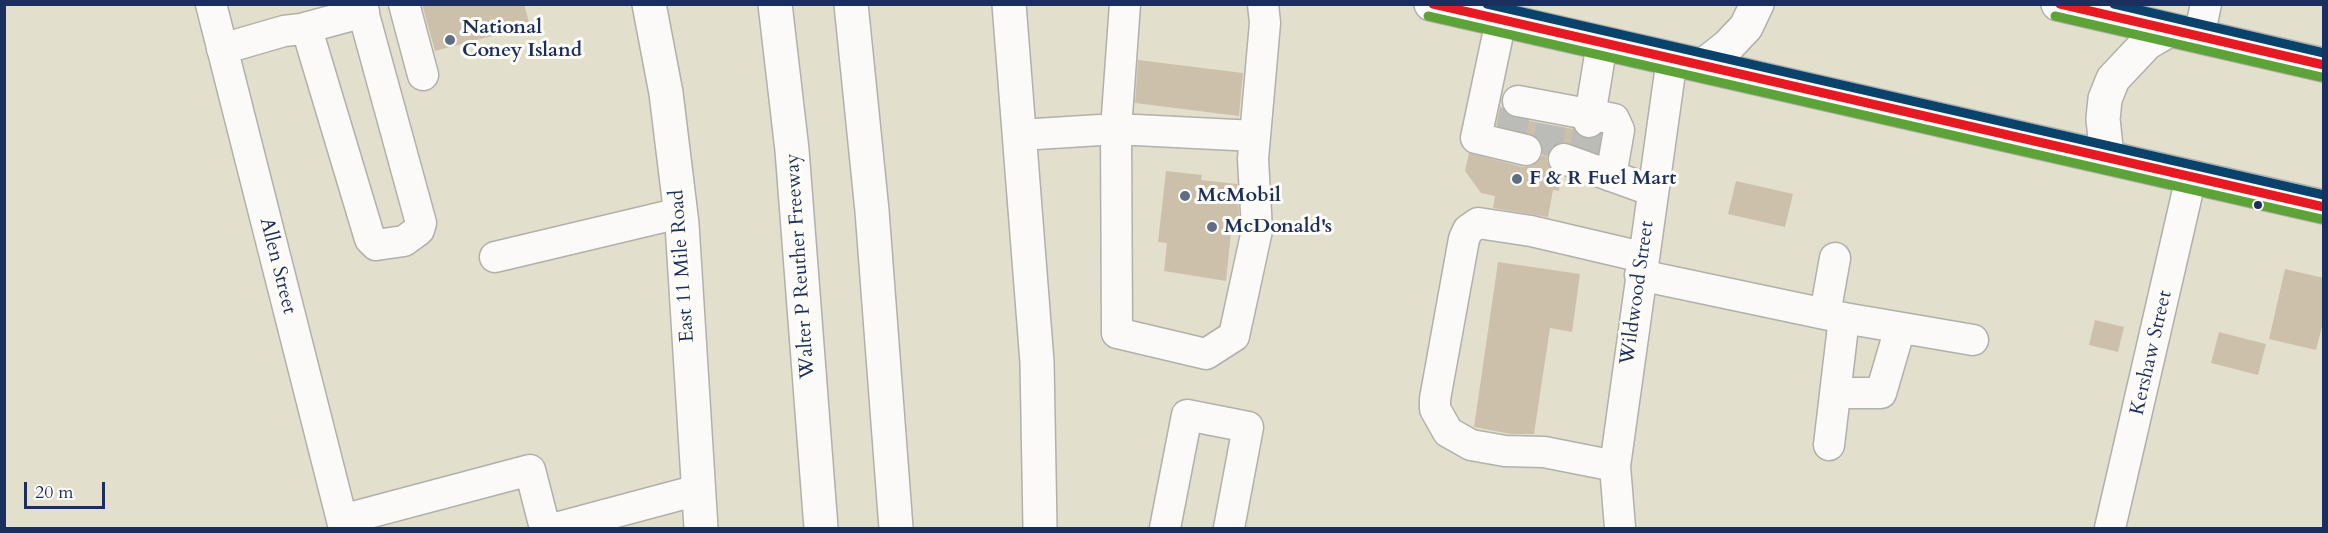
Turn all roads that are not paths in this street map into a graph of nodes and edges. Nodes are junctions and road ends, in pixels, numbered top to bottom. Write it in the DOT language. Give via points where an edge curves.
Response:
graph roads {
  1 [pos="211,4"];
  2 [pos="404,4"];
  3 [pos="649,4"];
  4 [pos="775,4"];
  5 [pos="851,4"];
  6 [pos="1009,4"];
  7 [pos="1125,4"];
  8 [pos="1263,4"];
  9 [pos="1431,4"];
  10 [pos="1757,4"];
  11 [pos="2058,4"];
  12 [pos="2206,4"];
  13 [pos="362,8"];
  14 [pos="1501,20"];
  15 [pos="301,29"];
  16 [pos="2184,34"];
  17 [pos="1602,43"];
  18 [pos="222,49"];
  19 [pos="1672,58"];
  20 [pos="1704,65"];
  21 [pos="2324,65"];
  22 [pos="423,75"];
  23 [pos="1484,94"];
  24 [pos="1589,118"];
  25 [pos="1116,129"];
  26 [pos="1020,135"];
  27 [pos="1255,136"];
  28 [pos="1515,145"];
  29 [pos="2107,157"];
  30 [pos="1577,160"];
  31 [pos="1611,177"];
  32 [pos="2191,177"];
  33 [pos="1653,191"];
  34 [pos="2324,207"];
  35 [pos="680,213"];
  36 [pos="495,257"];
  37 [pos="1835,258"];
  38 [pos="1641,266"];
  39 [pos="1834,316"];
  40 [pos="1900,328"];
  41 [pos="1973,340"];
  42 [pos="1835,393"];
  43 [pos="1829,445"];
  44 [pos="1615,466"];
  45 [pos="698,490"];
  46 [pos="343,524"];
  47 [pos="545,528"];
  48 [pos="556,528"];
  49 [pos="701,528"];
  50 [pos="821,528"];
  51 [pos="896,528"];
  52 [pos="1040,528"];
  53 [pos="1166,528"];
  54 [pos="1229,528"];
  55 [pos="1620,528"];
  56 [pos="2110,528"];
  1 -- 18 [label="street, Allen Street"];
  2 -- 22 [label="street"];
  3 -- 35 [label="main road, East 11 Mile Road" via="666,93"];
  4 -- 50 [label="main road, Walter P Reuther Freeway" via="792,150"];
  5 -- 51 [label="main road" via="872,211"];
  6 -- 26 [label="main road"];
  7 -- 25 [label="street"];
  8 -- 27 [label="street" via="1265,23"];
  9 -- 14 [label="main road"];
  10 -- 20 [label="main road" via="1746,27"];
  11 -- 16 [label="main road"];
  12 -- 16 [label="street"];
  13 -- 15 [label="street"];
  13 -- 15 [label="street" via="421,223 416,233 404,241 376,245 370,239 309,36"];
  14 -- 17 [label="main road"];
  14 -- 23 [label="street"];
  15 -- 18 [label="street"];
  16 -- 21 [label="main road"];
  16 -- 29 [label="main road" via="2147,43 2113,79 2103,119"];
  17 -- 19 [label="main road"];
  17 -- 24 [label="street"];
  18 -- 46 [label="street, Allen Street"];
  19 -- 20 [label="main road"];
  19 -- 33 [label="street, Wildwood Street"];
  20 -- 29 [label="main road"];
  23 -- 24 [label="street" via="1517,105"];
  23 -- 28 [label="street" via="1476,138"];
  24 -- 31 [label="street" via="1614,119 1619,130"];
  25 -- 26 [label="street"];
  25 -- 27 [label="street"];
  25 -- 27 [label="street" via="1117,333 1206,354 1234,336 1257,230"];
  26 -- 52 [label="main road" via="1037,362"];
  29 -- 32 [label="main road"];
  30 -- 31 [label="street"];
  31 -- 33 [label="street"];
  32 -- 34 [label="main road"];
  32 -- 56 [label="street, Kershaw Street"];
  33 -- 38 [label="street, Wildwood Street"];
  35 -- 36 [label="street"];
  35 -- 45 [label="main road, East 11 Mile Road"];
  37 -- 39 [label="street"];
  38 -- 39 [label="street"];
  38 -- 44 [label="street, Wildwood Street"];
  38 -- 44 [label="street" via="1531,231 1478,223 1464,239 1435,399 1435,409 1448,432 1471,445 1505,452 1544,452"];
  39 -- 40 [label="street"];
  39 -- 42 [label="street"];
  40 -- 41 [label="street"];
  40 -- 42 [label="street" via="1881,393"];
  42 -- 43 [label="street"];
  44 -- 55 [label="street, Wildwood Street"];
  45 -- 48 [label="street"];
  45 -- 49 [label="main road, East 11 Mile Road"];
  46 -- 47 [label="street" via="530,471"];
  53 -- 54 [label="street" via="1187,415 1248,427"];
}
